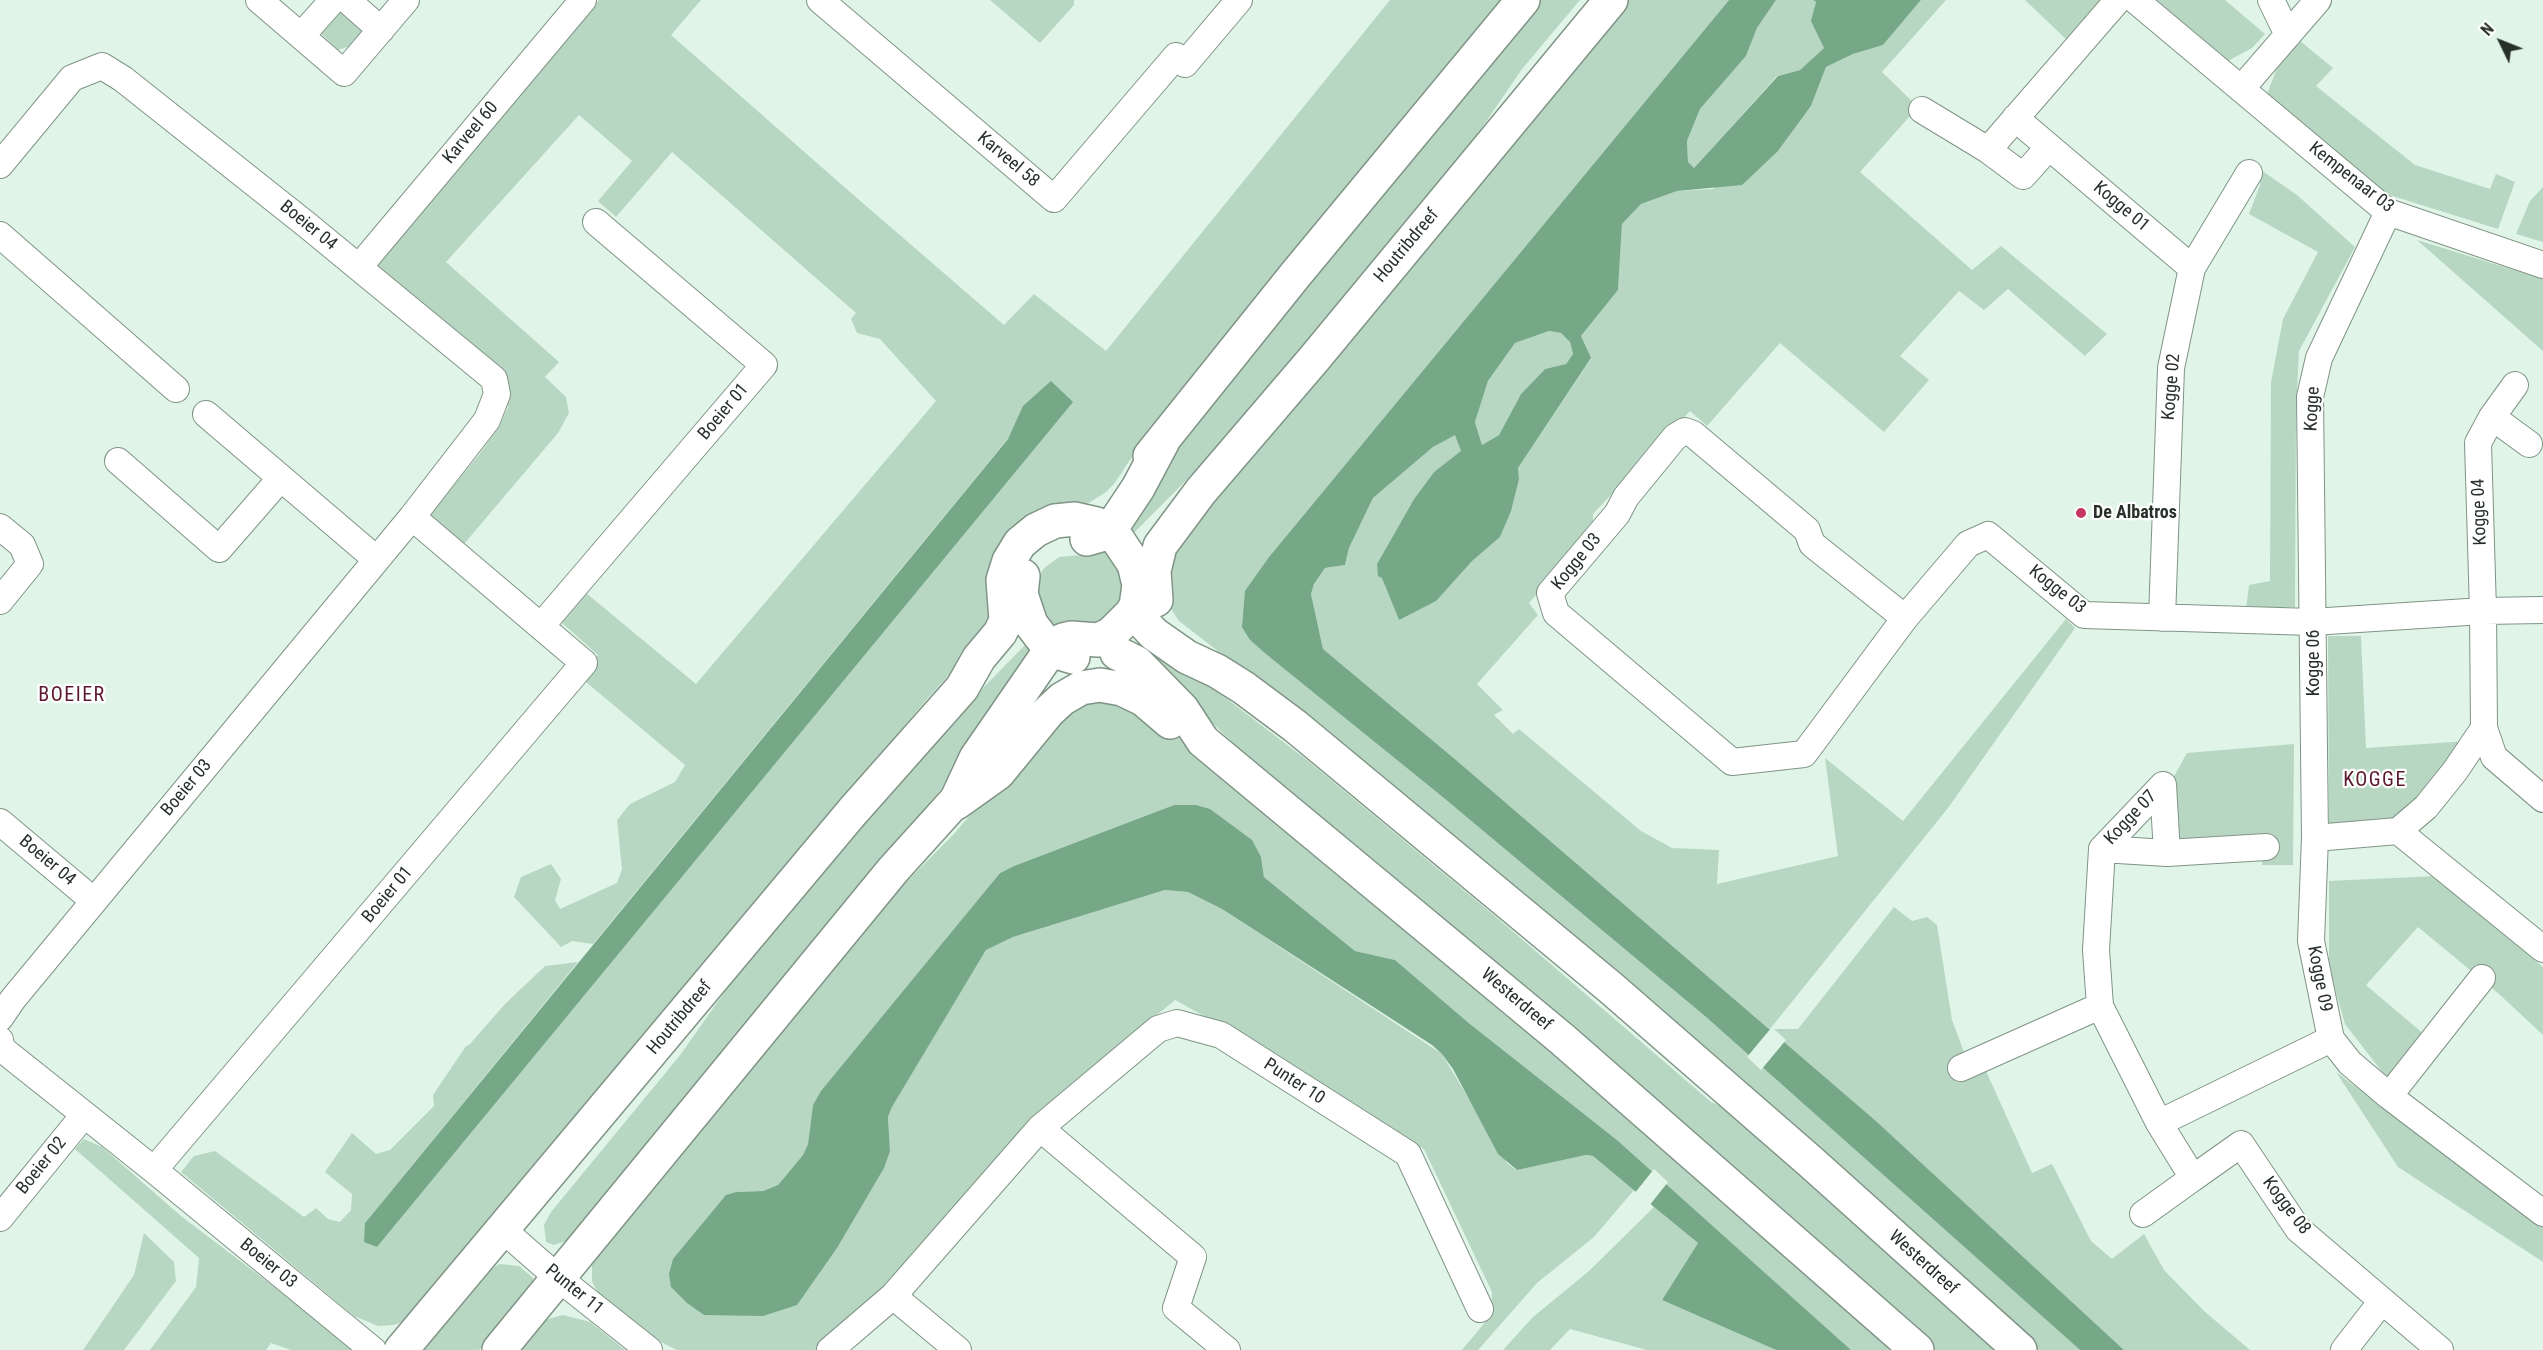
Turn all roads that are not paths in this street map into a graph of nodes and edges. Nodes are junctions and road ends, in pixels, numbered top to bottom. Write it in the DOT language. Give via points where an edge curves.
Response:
graph roads {
  1 [pos="259,0"];
  2 [pos="333,0"];
  3 [pos="347,0"];
  4 [pos="406,0"];
  5 [pos="583,0"];
  6 [pos="820,0"];
  7 [pos="1239,0"];
  8 [pos="1523,0"];
  9 [pos="1611,0"];
  10 [pos="2118,0"];
  11 [pos="2135,0"];
  12 [pos="2271,0"];
  13 [pos="2318,0"];
  14 [pos="381,30"];
  15 [pos="2288,35"];
  16 [pos="301,36"];
  17 [pos="2241,89"];
  18 [pos="1922,110"];
  19 [pos="2015,118"];
  20 [pos="2049,147"];
  21 [pos="1988,150"];
  22 [pos="0,165"];
  23 [pos="2249,173"];
  24 [pos="2388,212"];
  25 [pos="596,222"];
  26 [pos="0,235"];
  27 [pos="2543,265"];
  28 [pos="359,267"];
  29 [pos="2192,268"];
  30 [pos="2515,385"];
  31 [pos="176,389"];
  32 [pos="206,414"];
  33 [pos="2492,417"];
  34 [pos="2529,444"];
  35 [pos="118,460"];
  36 [pos="280,479"];
  37 [pos="412,517"];
  38 [pos="1096,525"];
  39 [pos="0,526"];
  40 [pos="376,560"];
  41 [pos="1144,567"];
  42 [pos="0,601"];
  43 [pos="2543,610"];
  44 [pos="2483,611"];
  45 [pos="1016,612"];
  46 [pos="1146,614"];
  47 [pos="1905,618"];
  48 [pos="2162,618"];
  49 [pos="2312,622"];
  50 [pos="541,627"];
  51 [pos="1063,653"];
  52 [pos="1117,653"];
  53 [pos="2484,728"];
  54 [pos="1203,741"];
  55 [pos="2543,799"];
  56 [pos="955,803"];
  57 [pos="0,822"];
  58 [pos="2398,831"];
  59 [pos="2315,838"];
  60 [pos="2266,847"];
  61 [pos="2102,849"];
  62 [pos="2167,853"];
  63 [pos="94,901"];
  64 [pos="2543,950"];
  65 [pos="2482,978"];
  66 [pos="2100,1006"];
  67 [pos="0,1018"];
  68 [pos="2331,1039"];
  69 [pos="0,1040"];
  70 [pos="1961,1068"];
  71 [pos="2389,1096"];
  72 [pos="84,1115"];
  73 [pos="2159,1123"];
  74 [pos="1040,1128"];
  75 [pos="154,1170"];
  76 [pos="2193,1178"];
  77 [pos="2543,1213"];
  78 [pos="2143,1214"];
  79 [pos="0,1218"];
  80 [pos="502,1229"];
  81 [pos="558,1277"];
  82 [pos="893,1296"];
  83 [pos="2382,1301"];
  84 [pos="1480,1309"];
  85 [pos="373,1350"];
  86 [pos="401,1350"];
  87 [pos="499,1350"];
  88 [pos="649,1350"];
  89 [pos="830,1350"];
  90 [pos="958,1350"];
  91 [pos="1227,1350"];
  92 [pos="1917,1350"];
  93 [pos="2020,1350"];
  94 [pos="2344,1350"];
  95 [pos="2439,1350"];
  1 -- 16 [label="street"];
  2 -- 16 [label="street"];
  3 -- 14 [label="street"];
  4 -- 14 [label="street"];
  5 -- 28 [label="street, Karveel 60"];
  6 -- 7 [label="street, Karveel 58" via="1054,199 1176,56 1185,64"];
  8 -- 38 [label="main road" via="1163,441 1096,517"];
  9 -- 41 [label="main road, Houtribdreef" via="1201,491"];
  10 -- 19 [label="street"];
  11 -- 17 [label="street, Kempenaar 03"];
  12 -- 15 [label="street"];
  13 -- 15 [label="street"];
  14 -- 16 [label="street" via="344,73"];
  15 -- 17 [label="street"];
  17 -- 24 [label="street, Kempenaar 03"];
  18 -- 21 [label="street"];
  19 -- 20 [label="street, Kogge 01"];
  19 -- 21 [label="street"];
  20 -- 21 [label="street" via="2023,176"];
  20 -- 29 [label="street, Kogge 01"];
  22 -- 28 [label="street, Boeier 04" via="72,78 102,66"];
  23 -- 29 [label="street, Kogge 02"];
  24 -- 27 [label="street, Kempenaar 03"];
  24 -- 49 [label="street, Kogge" via="2319,358 2310,397"];
  25 -- 50 [label="street, Boeier 01" via="764,364"];
  26 -- 31 [label="street"];
  28 -- 37 [label="street, Boeier 04" via="494,379 497,394 487,420"];
  29 -- 48 [label="street, Kogge 02" via="2171,368"];
  30 -- 33 [label="street, Kogge 04"];
  32 -- 36 [label="street"];
  33 -- 34 [label="street"];
  33 -- 44 [label="street, Kogge 04" via="2478,443"];
  35 -- 36 [label="street" via="219,549"];
  36 -- 40 [label="street"];
  37 -- 40 [label="street, Boeier 03"];
  37 -- 50 [label="street, Boeier 01"];
  38 -- 41 [label="main road" via="1124,545"];
  38 -- 45 [label="main road" via="1065,519 1045,525 1020,543 1003,580"];
  39 -- 42 [label="street" via="22,545 30,564"];
  40 -- 63 [label="street, Boeier 03"];
  41 -- 46 [label="main road" via="1156,586"];
  43 -- 44 [label="street, Kogge 06"];
  44 -- 49 [label="street, Kogge 06"];
  44 -- 53 [label="street"];
  45 -- 51 [label="main road"];
  45 -- 80 [label="main road, Houtribdreef" via="979,657 962,688 853,811"];
  46 -- 51 [label="main road" via="1098,640 1063,640"];
  46 -- 52 [label="main road" via="1133,643"];
  46 -- 93 [label="main road, Westerdreef" via="1187,657 1217,671 1295,726 1611,988"];
  47 -- 47 [label="street, Kogge 03" via="1812,544 1807,530 1685,431 1675,437 1550,593 1556,613 1732,762 1804,754"];
  47 -- 48 [label="street, Kogge 03" via="1968,544 1988,535 2084,615"];
  48 -- 49 [label="street"];
  49 -- 59 [label="street, Kogge 06"];
  50 -- 75 [label="street, Boeier 01" via="584,663"];
  51 -- 52 [label="main road" via="1091,659"];
  51 -- 56 [label="main road" via="1062,664"];
  52 -- 54 [label="main road, Westerdreef" via="1137,663 1182,709"];
  53 -- 55 [label="street" via="2494,757"];
  53 -- 58 [label="street" via="2426,807"];
  54 -- 56 [label="main road" via="1170,722 1143,699 1116,688 1090,686 1055,705 998,773"];
  54 -- 92 [label="main road, Westerdreef" via="1562,1039"];
  56 -- 81 [label="main road" via="886,879"];
  57 -- 63 [label="street, Boeier 04"];
  58 -- 59 [label="street"];
  58 -- 64 [label="street"];
  59 -- 68 [label="street, Kogge 09" via="2311,941"];
  60 -- 62 [label="street, Kogge 07"];
  61 -- 62 [label="street, Kogge 07"];
  61 -- 62 [label="street, Kogge 07" via="2163,785"];
  61 -- 66 [label="street, Kogge 07" via="2096,950"];
  63 -- 67 [label="street, Boeier 03"];
  65 -- 71 [label="street"];
  66 -- 70 [label="street"];
  66 -- 73 [label="street, Kogge 07"];
  68 -- 71 [label="street, Kogge 09" via="2350,1063"];
  68 -- 73 [label="street"];
  69 -- 72 [label="street, Boeier 03" via="2,1049"];
  71 -- 77 [label="street, Kogge 09"];
  72 -- 75 [label="street, Boeier 03"];
  72 -- 79 [label="street, Boeier 02"];
  73 -- 76 [label="street"];
  74 -- 82 [label="street, Punter 10"];
  74 -- 84 [label="street, Punter 10" via="1158,1029 1177,1023 1221,1035 1408,1154"];
  74 -- 91 [label="street" via="1193,1257 1176,1308"];
  75 -- 85 [label="street, Boeier 03"];
  76 -- 78 [label="street, Kogge 08"];
  76 -- 83 [label="street, Kogge 08" via="2241,1144 2298,1229"];
  80 -- 81 [label="street, Punter 11"];
  80 -- 86 [label="main road, Houtribdreef"];
  81 -- 87 [label="main road"];
  81 -- 88 [label="street, Punter 11"];
  82 -- 89 [label="street, Punter 10"];
  82 -- 90 [label="street"];
  83 -- 94 [label="street"];
  83 -- 95 [label="street, Kogge 08"];
}
